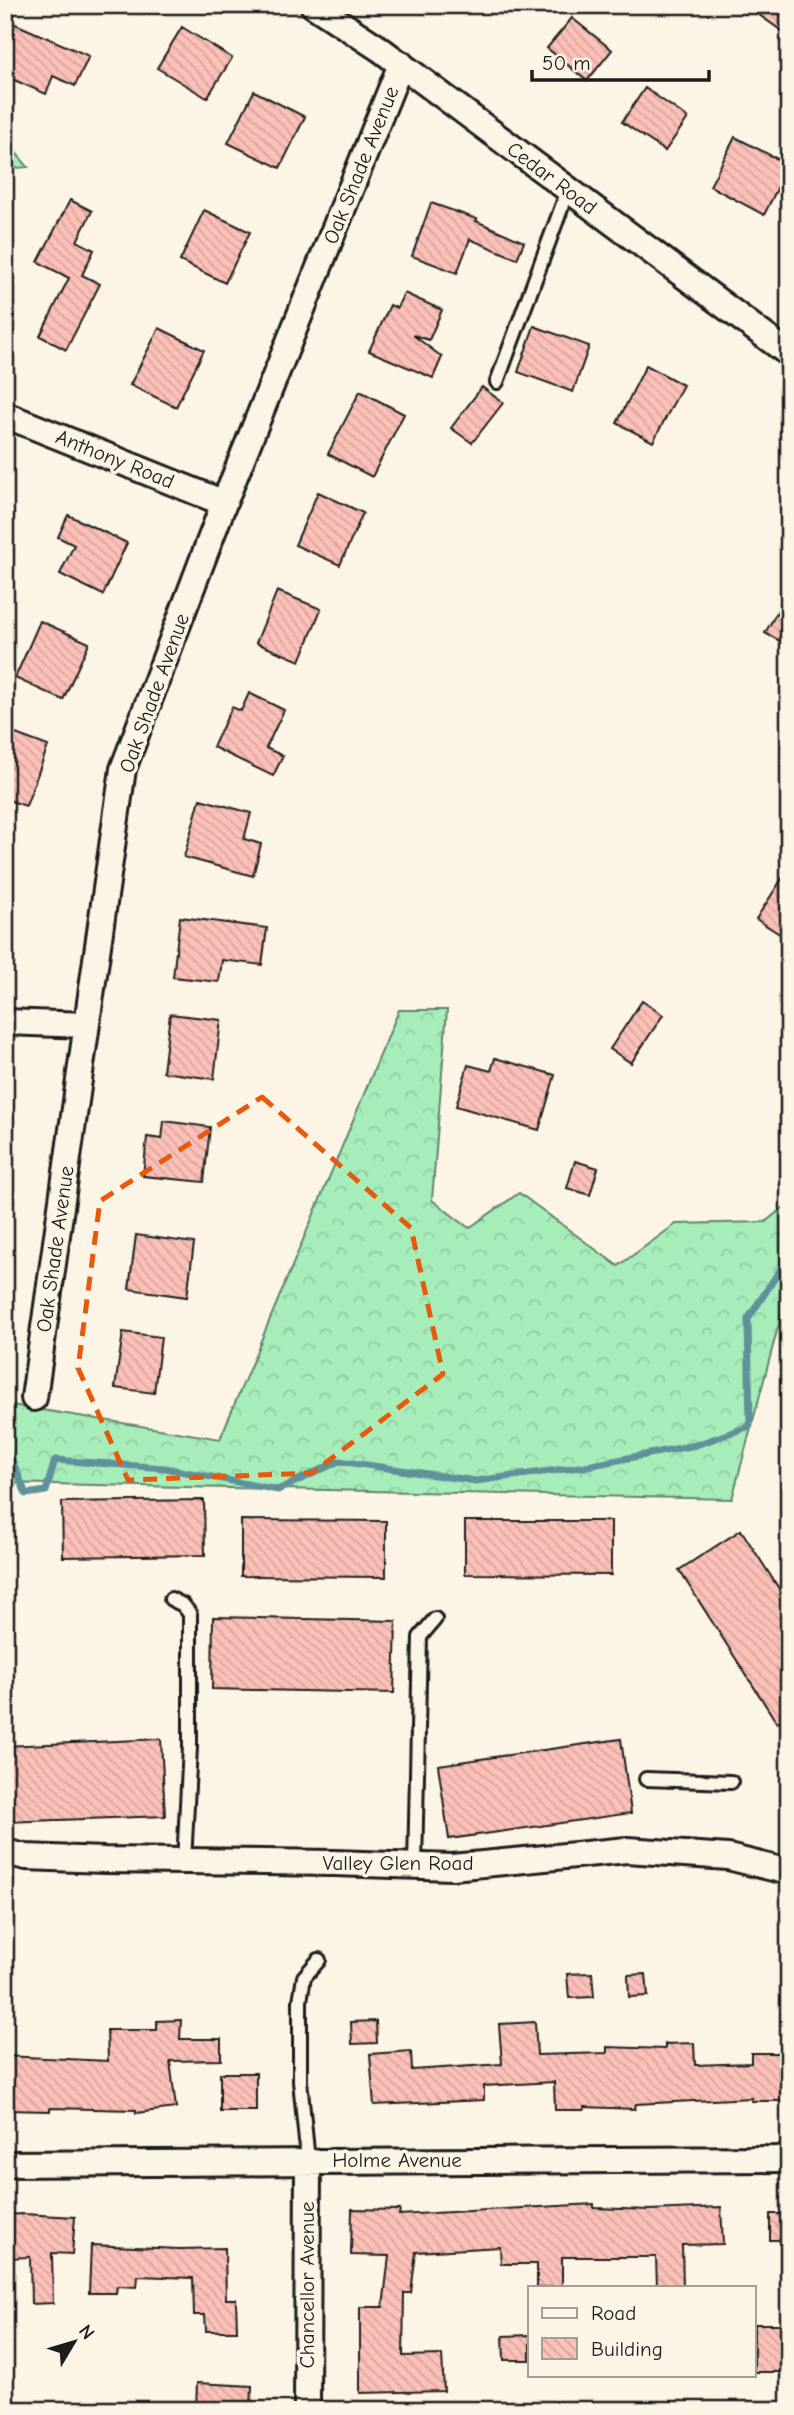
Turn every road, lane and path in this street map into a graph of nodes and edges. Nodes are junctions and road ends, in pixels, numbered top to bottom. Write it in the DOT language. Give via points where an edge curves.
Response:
graph roads {
  1 [pos="313,5"];
  2 [pos="401,64"];
  3 [pos="568,190"];
  4 [pos="785,343"];
  5 [pos="497,383"];
  6 [pos="5,415"];
  7 [pos="224,503"];
  8 [pos="5,1022"];
  9 [pos="86,1025"];
  10 [pos="34,1398"];
  11 [pos="172,1599"];
  12 [pos="435,1619"];
  13 [pos="646,1779"];
  14 [pos="731,1783"];
  15 [pos="5,1852"];
  16 [pos="184,1862"];
  17 [pos="415,1866"];
  18 [pos="789,1872"];
  19 [pos="319,1961"];
  20 [pos="789,2159"];
  21 [pos="308,2161"];
  22 [pos="5,2164"];
  23 [pos="307,2410"];
  1 -- 2 [label="street, Cedar Road"];
  2 -- 3 [label="street, Cedar Road"];
  2 -- 7 [label="street, Oak Shade Avenue"];
  3 -- 4 [label="street, Cedar Road"];
  3 -- 5 [label="lane"];
  6 -- 7 [label="street, Anthony Road"];
  7 -- 9 [label="street, Oak Shade Avenue" via="123,769"];
  8 -- 9 [label="street"];
  9 -- 10 [label="street, Oak Shade Avenue"];
  11 -- 16 [label="lane" via="190,1614"];
  12 -- 17 [label="lane" via="420,1637"];
  13 -- 14 [label="lane"];
  15 -- 16 [label="street, Valley Glen Road" via="26,1857"];
  16 -- 17 [label="street, Valley Glen Road"];
  17 -- 18 [label="street, Valley Glen Road" via="452,1867 626,1850 728,1857"];
  19 -- 21 [label="lane" via="304,1977 300,2001 300,2081"];
  20 -- 21 [label="street, Holme Avenue"];
  21 -- 22 [label="street, Holme Avenue"];
  21 -- 23 [label="street, Chancellor Avenue"];
}
